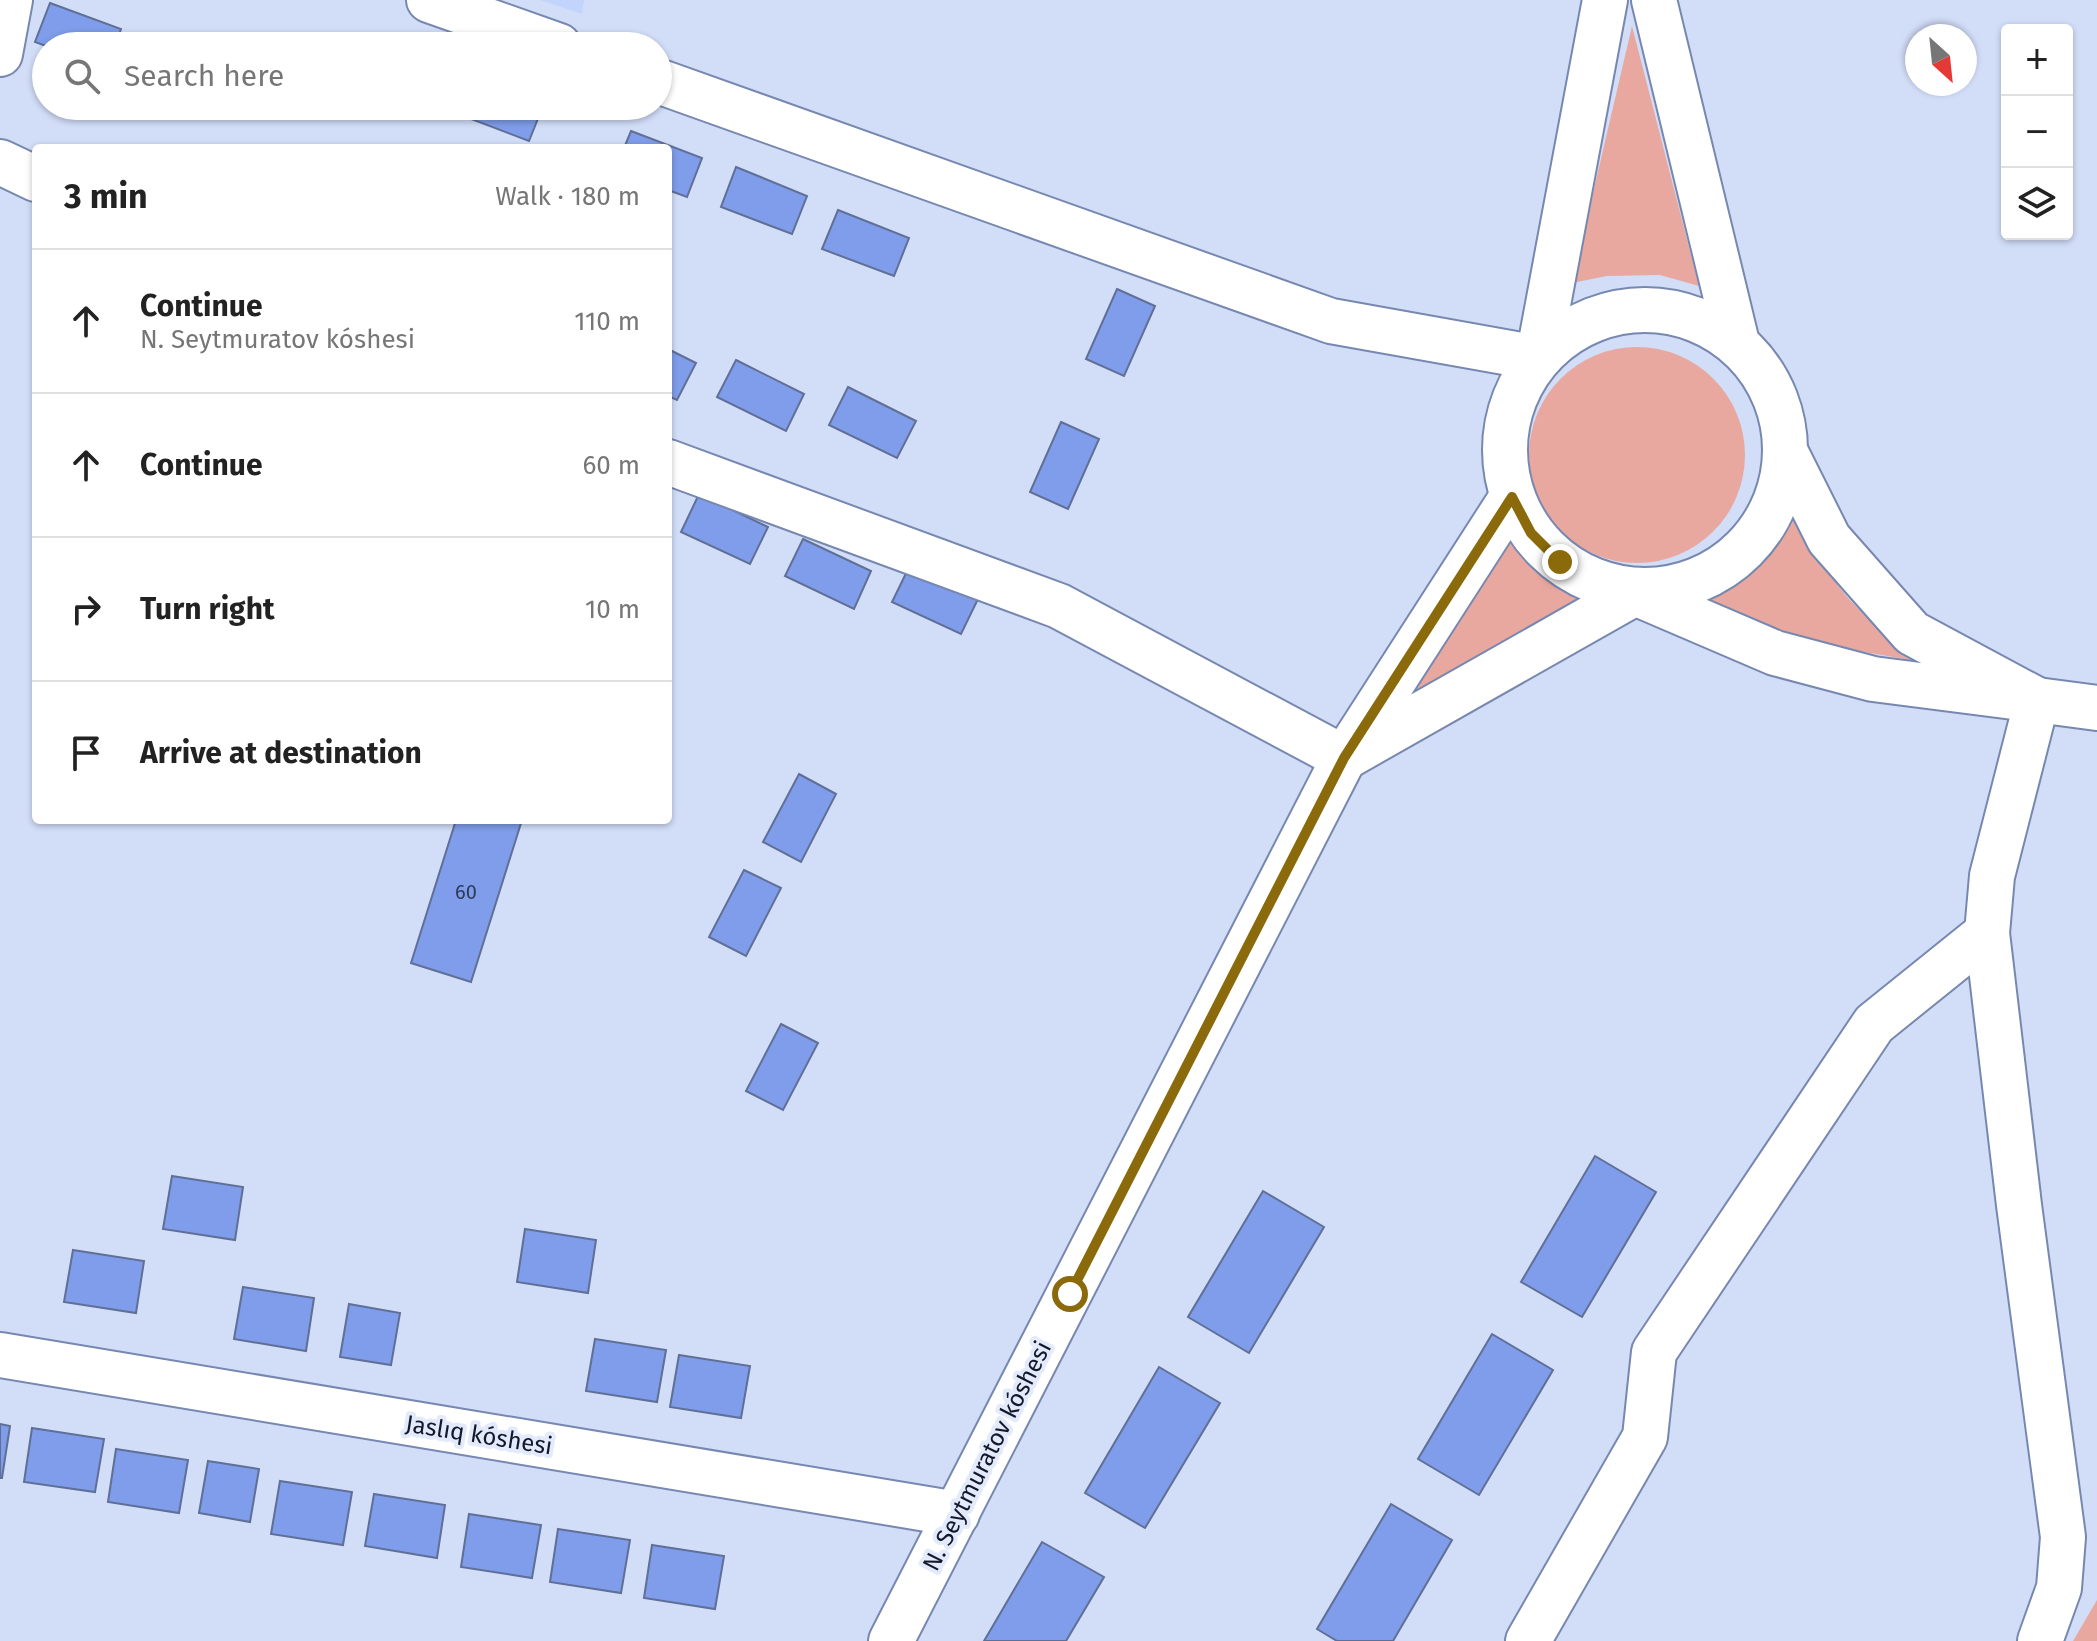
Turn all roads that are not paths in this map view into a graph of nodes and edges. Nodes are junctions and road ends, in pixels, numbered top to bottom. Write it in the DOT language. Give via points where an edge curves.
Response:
graph roads {
  1 [pos="10,0"];
  2 [pos="429,0"];
  3 [pos="1605,0"];
  4 [pos="1654,0"];
  5 [pos="519,32"];
  6 [pos="0,54"];
  7 [pos="672,86"];
  8 [pos="0,162"];
  9 [pos="32,177"];
  10 [pos="1737,343"];
  11 [pos="1538,358"];
  12 [pos="1786,453"];
  13 [pos="672,463"];
  14 [pos="1512,497"];
  15 [pos="1635,593"];
  16 [pos="2037,700"];
  17 [pos="2097,708"];
  18 [pos="1344,758"];
  19 [pos="1987,933"];
  20 [pos="0,1355"];
  21 [pos="957,1514"];
  22 [pos="891,1641"];
  23 [pos="1528,1641"];
  24 [pos="2040,1641"];
  1 -- 6 [label="street"];
  2 -- 5 [label="street"];
  3 -- 11 [label="street"];
  4 -- 10 [label="street"];
  7 -- 11 [label="street" via="1331,321"];
  8 -- 9 [label="street"];
  10 -- 11 [label="street" via="1700,320 1657,309 1613,313 1572,329"];
  10 -- 12 [label="street" via="1770,387 1781,412"];
  11 -- 14 [label="street" via="1518,389 1506,424 1504,461"];
  12 -- 15 [label="street" via="1777,497 1756,536 1709,573 1682,585"];
  12 -- 16 [label="street" via="1829,539 1912,633"];
  13 -- 18 [label="street" via="1059,606"];
  14 -- 15 [label="street" via="1531,533 1560,562 1597,582"];
  14 -- 18 [label="street, N. Seytmuratov kóshesi"];
  15 -- 16 [label="street" via="1775,653 1859,676"];
  15 -- 18 [label="street"];
  16 -- 17 [label="street"];
  16 -- 19 [label="street" via="1992,876"];
  18 -- 21 [label="street, N. Seytmuratov kóshesi"];
  19 -- 23 [label="street" via="1874,1024 1654,1352 1645,1437"];
  19 -- 24 [label="street" via="2063,1537 2059,1588"];
  20 -- 21 [label="street, Jaslıq kóshesi"];
  21 -- 22 [label="street, N. Seytmuratov kóshesi"];
}
